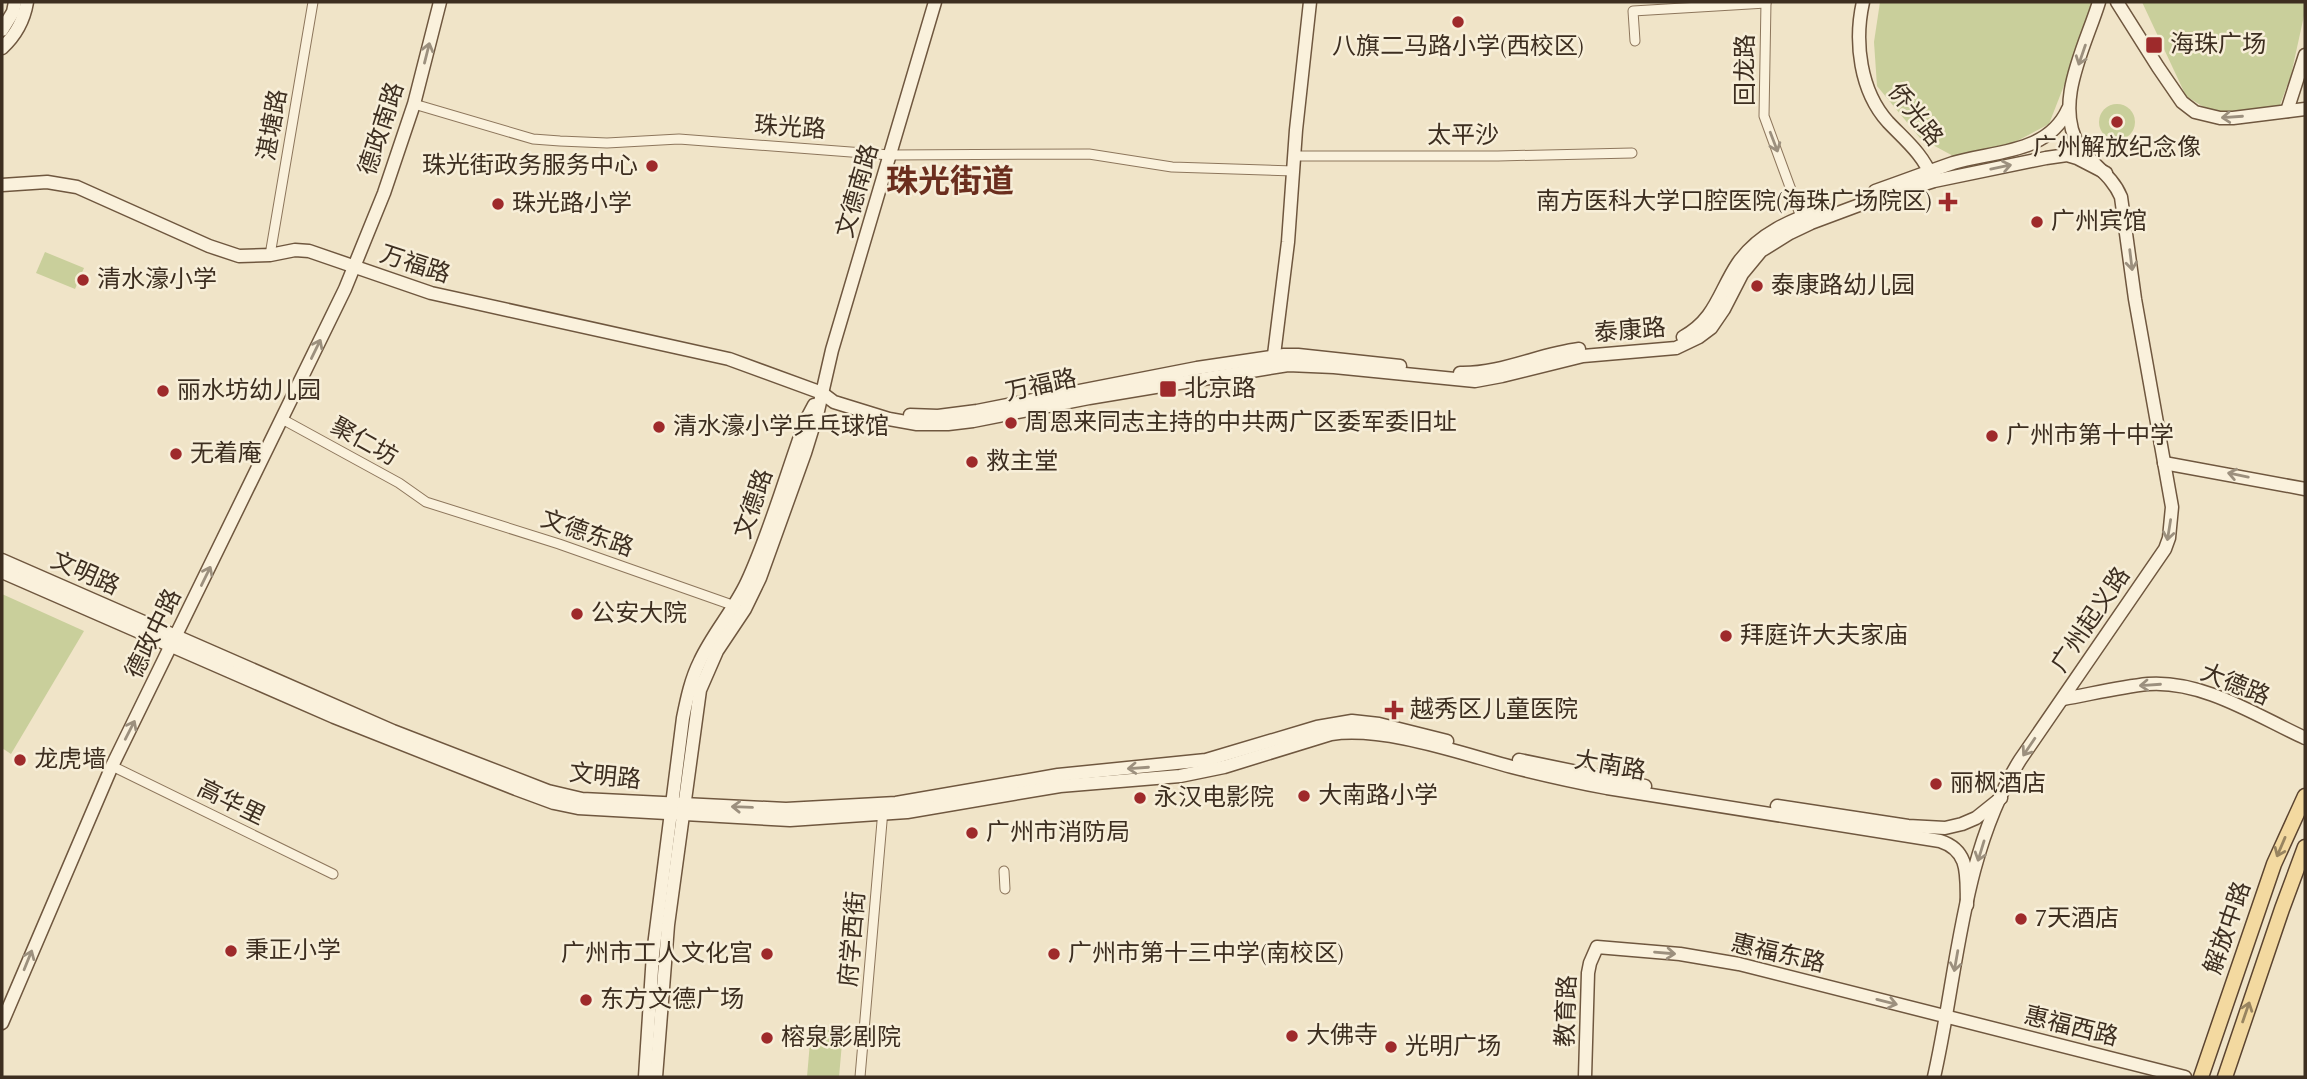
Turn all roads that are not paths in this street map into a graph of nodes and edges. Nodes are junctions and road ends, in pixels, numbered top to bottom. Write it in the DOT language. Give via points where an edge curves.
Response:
graph roads {
  1 [pos="15,2"];
  2 [pos="27,2"];
  3 [pos="313,2"];
  4 [pos="440,2"];
  5 [pos="935,2"];
  6 [pos="1310,2"];
  7 [pos="1766,2"];
  8 [pos="1863,2"];
  9 [pos="2099,2"];
  10 [pos="2117,2"];
  11 [pos="2,30"];
  12 [pos="1635,41"];
  13 [pos="2,48"];
  14 [pos="2305,55"];
  15 [pos="414,104"];
  16 [pos="2068,109"];
  17 [pos="2305,109"];
  18 [pos="2287,111"];
  19 [pos="1632,153"];
  20 [pos="890,155"];
  21 [pos="1295,156"];
  22 [pos="1294,171"];
  23 [pos="2106,173"];
  24 [pos="1932,176"];
  25 [pos="2,185"];
  26 [pos="1801,217"];
  27 [pos="270,255"];
  28 [pos="354,267"];
  29 [pos="1273,362"];
  30 [pos="822,393"];
  31 [pos="282,419"];
  32 [pos="2164,463"];
  33 [pos="2305,489"];
  34 [pos="426,502"];
  35 [pos="2,561"];
  36 [pos="2,572"];
  37 [pos="735,606"];
  38 [pos="174,642"];
  39 [pos="2063,699"];
  40 [pos="2305,738"];
  41 [pos="112,766"];
  42 [pos="1204,766"];
  43 [pos="2305,796"];
  44 [pos="2001,798"];
  45 [pos="678,809"];
  46 [pos="883,809"];
  47 [pos="2305,847"];
  48 [pos="1004,871"];
  49 [pos="334,874"];
  50 [pos="1005,889"];
  51 [pos="1967,905"];
  52 [pos="1597,947"];
  53 [pos="1946,1017"];
  54 [pos="2,1023"];
  55 [pos="2147,1068"];
  56 [pos="645,1077"];
  57 [pos="656,1077"];
  58 [pos="860,1077"];
  59 [pos="1585,1077"];
  60 [pos="1934,1077"];
  61 [pos="2159,1077"];
  62 [pos="2185,1077"];
  63 [pos="2202,1077"];
  64 [pos="2225,1077"];
  1 -- 11 [label="main road"];
  2 -- 13 [label="main road" via="23,20"];
  3 -- 27 [label="street, 湛塘路"];
  15 -- 4 [label="main road, 德政南路, one-way"];
  5 -- 20 [label="main road, 文德南路"];
  6 -- 21 [label="main road"];
  7 -- 12 [label="street" via="1633,11"];
  7 -- 26 [label="street, 回龙路, one-way" via="1764,116"];
  8 -- 24 [label="main road, 侨光路" via="1860,32 1865,83 1878,109 1912,145"];
  9 -- 16 [label="main road, one-way"];
  18 -- 10 [label="main road, one-way" via="2220,118 2195,112 2182,102"];
  14 -- 18 [label="main road"];
  15 -- 20 [label="street, 珠光路" via="533,139 607,143 679,139"];
  15 -- 28 [label="main road, 德政南路"];
  16 -- 23 [label="main road, 广州起义路" via="2081,148"];
  16 -- 24 [label="main road, 泰康路" via="2057,127 2022,148 1956,162"];
  17 -- 18 [label="main road"];
  19 -- 21 [label="street, 太平沙"];
  20 -- 22 [label="street, 珠光路" via="1089,153 1172,167"];
  20 -- 30 [label="main road, 文德南路"];
  21 -- 22 [label="main road"];
  22 -- 29 [label="main road"];
  24 -- 23 [label="main road, 泰康路, one-way" via="2067,155"];
  23 -- 32 [label="main road, 广州起义路, one-way" via="2123,206"];
  24 -- 26 [label="main road, 泰康路"];
  24 -- 29 [label="main road, 泰康路" via="1798,228 1761,251 1711,328 1682,346 1583,356 1475,381"];
  25 -- 27 [label="main road, 万福路" via="47,182 77,187 225,253"];
  26 -- 29 [label="main road, 泰康路" via="1753,246 1703,323 1671,341 1568,350 1469,373 1298,355"];
  27 -- 28 [label="main road, 万福路" via="309,251"];
  28 -- 30 [label="main road, 万福路" via="451,299 729,359"];
  31 -- 28 [label="main road, 德政中路, one-way"];
  29 -- 30 [label="main road, 万福路" via="1197,368 938,416 896,412"];
  30 -- 37 [label="main road, 文德路" via="806,420 759,554"];
  30 -- 45 [label="main road, 文德路" via="760,578 746,609 717,651 701,690"];
  31 -- 34 [label="street, 聚仁坊"];
  38 -- 31 [label="main road, 德政中路, one-way"];
  33 -- 32 [label="main road, one-way"];
  32 -- 39 [label="main road, 广州起义路, one-way" via="2172,507 2165,549"];
  34 -- 37 [label="street, 文德东路"];
  35 -- 38 [label="main road, 文明路"];
  36 -- 38 [label="main road, 文明路"];
  37 -- 45 [label="main road, 文德路" via="701,659 689,689"];
  41 -- 38 [label="main road, 德政中路, one-way"];
  38 -- 45 [label="main road, 文明路" via="548,791"];
  40 -- 39 [label="main road, 大德路, one-way" via="2214,696 2171,685 2149,684"];
  39 -- 44 [label="main road, 广州起义路, one-way"];
  41 -- 49 [label="street, 高华里"];
  54 -- 41 [label="main road, 德政中路, one-way"];
  42 -- 44 [label="main road, 大南路" via="1317,727 1352,722 1393,727 1591,776 1908,826 1962,824"];
  42 -- 46 [label="main road, 文明路" via="1048,777"];
  42 -- 51 [label="main road, 大南路" via="1331,734 1396,737 1608,788 1940,841 1963,858"];
  43 -- 63 [label="main road, 解放中路, one-way" via="2274,863"];
  44 -- 51 [label="main road, 广州起义路, one-way" via="1981,849"];
  45 -- 46 [label="main road, 文明路"];
  45 -- 56 [label="main road, 文德路" via="653,954"];
  45 -- 57 [label="main road, 文德路"];
  46 -- 58 [label="street, 府学西街"];
  64 -- 47 [label="main road, 解放中路, one-way"];
  48 -- 50 [label="street"];
  51 -- 53 [label="main road, 广州起义路, one-way"];
  52 -- 53 [label="main road, 惠福东路, one-way" via="1739,964"];
  52 -- 59 [label="main road, 教育路" via="1588,973"];
  53 -- 55 [label="main road, 惠福西路"];
  53 -- 60 [label="main road, 广州起义路"];
  55 -- 61 [label="main road"];
  55 -- 62 [label="main road, 惠福西路"];
}
